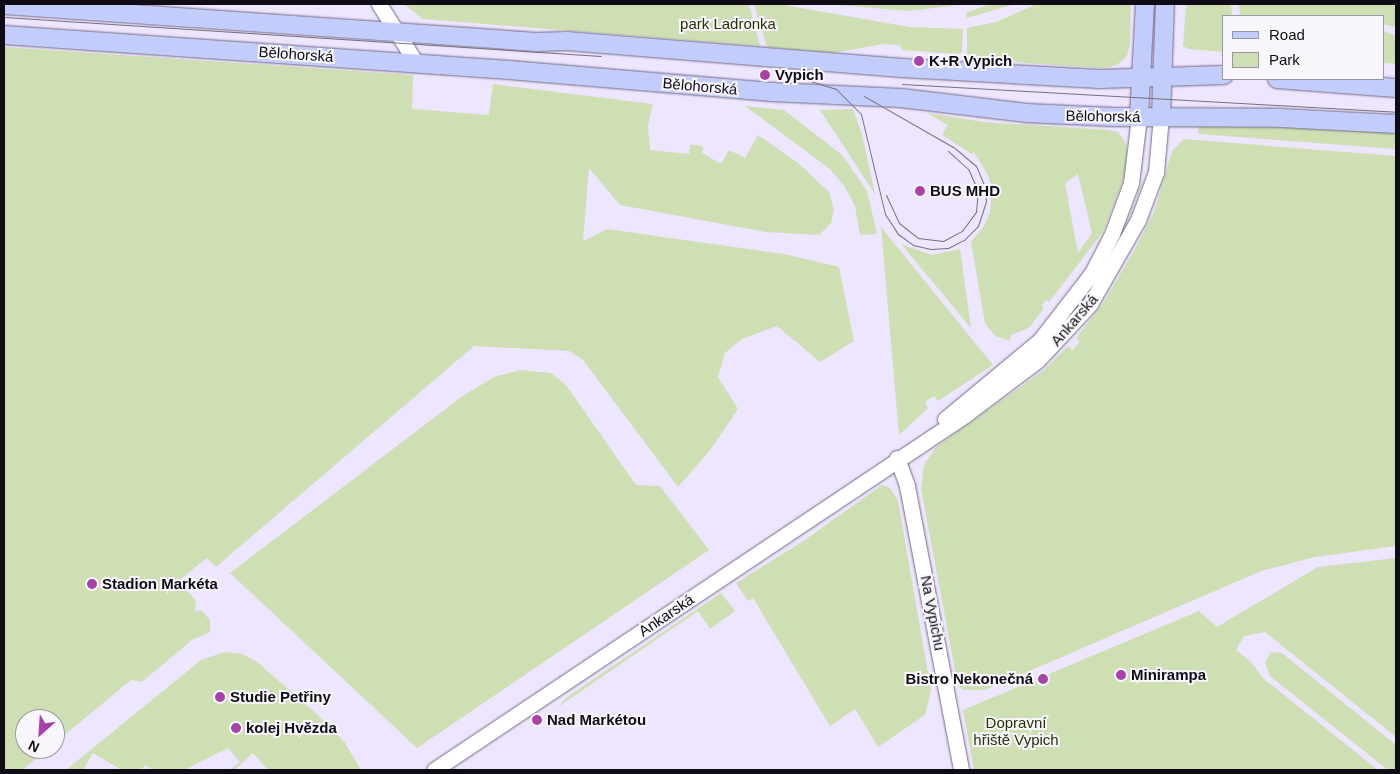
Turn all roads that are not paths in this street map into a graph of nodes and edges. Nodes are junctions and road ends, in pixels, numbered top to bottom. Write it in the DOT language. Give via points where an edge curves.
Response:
graph roads {
  1 [pos="4,4"];
  2 [pos="379,4"];
  3 [pos="1146,4"];
  4 [pos="1165,4"];
  5 [pos="398,33"];
  6 [pos="4,35"];
  7 [pos="416,63"];
  8 [pos="1222,75"];
  9 [pos="1162,77"];
  10 [pos="1143,79"];
  11 [pos="1290,80"];
  12 [pos="1396,88"];
  13 [pos="1160,116"];
  14 [pos="1139,117"];
  15 [pos="1396,124"];
  16 [pos="897,458"];
  17 [pos="434,770"];
  18 [pos="962,770"];
  1 -- 5 [label="main road, Bělohorská"];
  2 -- 5 [label="street"];
  3 -- 10 [label="main road"];
  4 -- 9 [label="main road"];
  5 -- 7 [label="street"];
  5 -- 10 [label="main road, Bělohorská" via="567,41 912,69"];
  6 -- 7 [label="main road, Bělohorská"];
  7 -- 14 [label="main road, Bělohorská" via="777,93 900,98 1026,113"];
  8 -- 9 [label="main road, Bělohorská"];
  9 -- 10 [label="main road, Bělohorská"];
  9 -- 13 [label="main road"];
  10 -- 14 [label="main road"];
  11 -- 12 [label="main road"];
  13 -- 14 [label="main road, Bělohorská"];
  13 -- 15 [label="main road, Bělohorská"];
  13 -- 16 [label="street, Ankarská" via="1158,163 1146,203 1109,274 1079,319 1015,380"];
  14 -- 16 [label="street, Ankarská" via="1135,168 1125,202 1103,254 1080,291 1025,354"];
  16 -- 17 [label="street, Ankarská"];
  16 -- 18 [label="street, Na Vypichu" via="907,486"];
}
